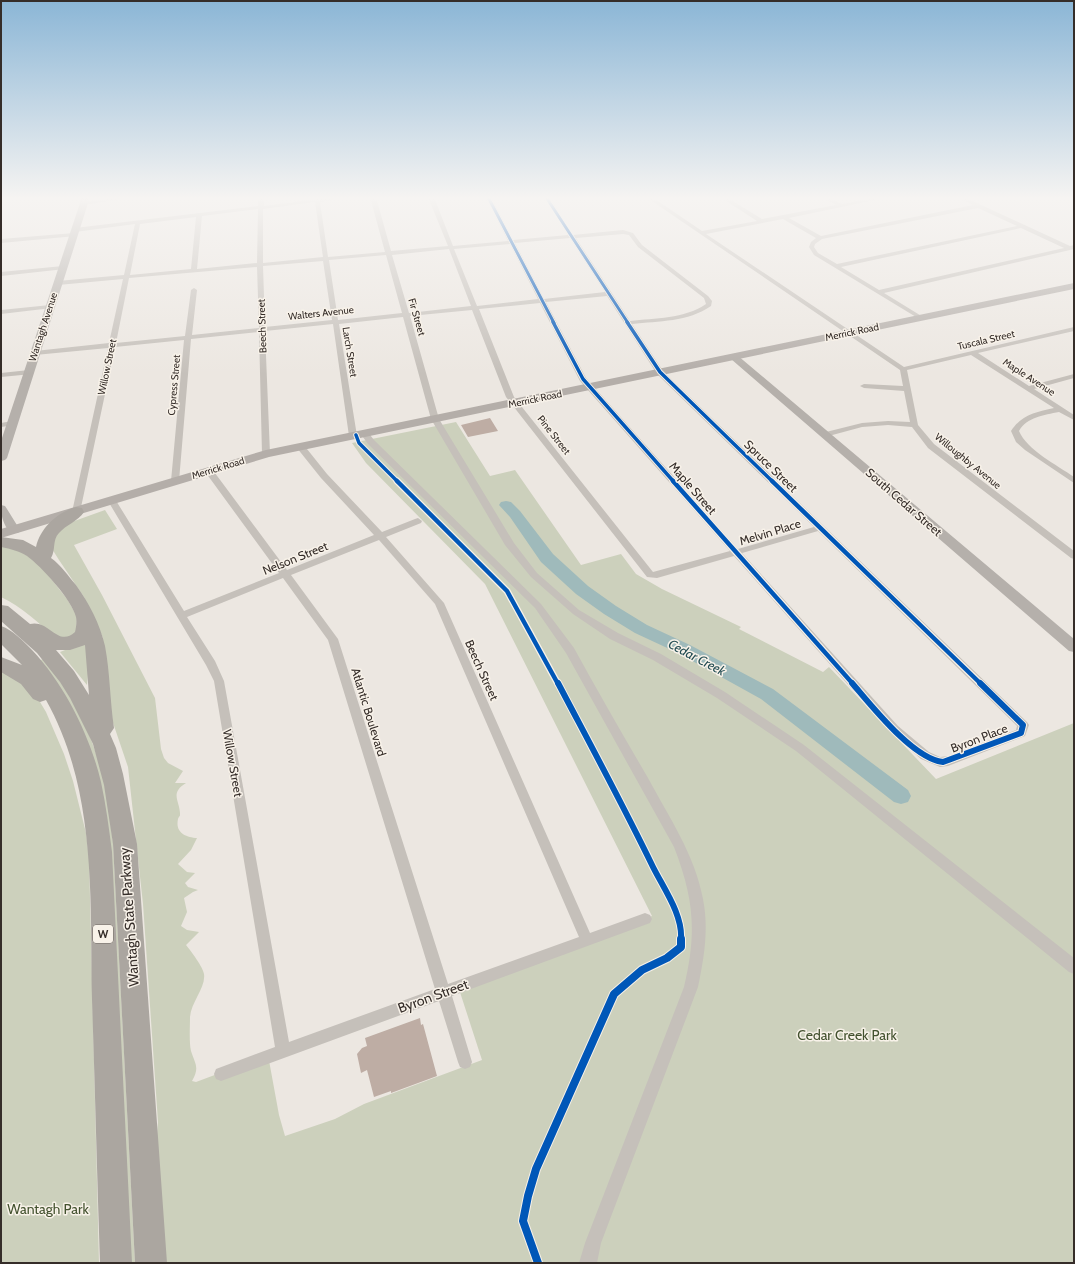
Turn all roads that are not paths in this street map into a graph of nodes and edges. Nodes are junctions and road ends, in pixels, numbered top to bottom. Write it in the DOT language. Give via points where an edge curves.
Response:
graph roads {
  1 [pos="67,256"];
  2 [pos="131,256"];
  3 [pos="196,256"];
  4 [pos="260,256"];
  5 [pos="326,256"];
  6 [pos="358,256"];
  7 [pos="390,256"];
  8 [pos="454,256"];
  9 [pos="519,256"];
  10 [pos="584,256"];
  11 [pos="653,256"];
  12 [pos="735,256"];
  13 [pos="819,256"];
  14 [pos="883,256"];
  15 [pos="1037,256"];
  16 [pos="326,259"];
  17 [pos="260,265"];
  18 [pos="836,266"];
  19 [pos="63,268"];
  20 [pos="194,271"];
  21 [pos="1,274"];
  22 [pos="126,277"];
  23 [pos="58,283"];
  24 [pos="1074,286"];
  25 [pos="194,290"];
  26 [pos="878,292"];
  27 [pos="608,294"];
  28 [pos="543,301"];
  29 [pos="50,307"];
  30 [pos="475,308"];
  31 [pos="1,312"];
  32 [pos="406,315"];
  33 [pos="921,318"];
  34 [pos="335,322"];
  35 [pos="627,323"];
  36 [pos="263,329"];
  37 [pos="1074,329"];
  38 [pos="850,333"];
  39 [pos="188,337"];
  40 [pos="112,345"];
  41 [pos="35,353"];
  42 [pos="973,353"];
  43 [pos="734,357"];
  44 [pos="903,370"];
  45 [pos="29,372"];
  46 [pos="660,372"];
  47 [pos="1,375"];
  48 [pos="1074,376"];
  49 [pos="864,386"];
  50 [pos="591,387"];
  51 [pos="1028,388"];
  52 [pos="908,389"];
  53 [pos="515,403"];
  54 [pos="1060,409"];
  55 [pos="1074,418"];
  56 [pos="435,419"];
  57 [pos="12,423"];
  58 [pos="1,425"];
  59 [pos="914,425"];
  60 [pos="359,434"];
  61 [pos="825,435"];
  62 [pos="300,446"];
  63 [pos="266,454"];
  64 [pos="1,458"];
  65 [pos="209,471"];
  66 [pos="1074,481"];
  67 [pos="175,482"];
  68 [pos="112,501"];
  69 [pos="1,509"];
  70 [pos="76,512"];
  71 [pos="418,521"];
  72 [pos="820,528"];
  73 [pos="8,532"];
  74 [pos="380,536"];
  75 [pos="1,542"];
  76 [pos="737,553"];
  77 [pos="45,554"];
  78 [pos="1074,556"];
  79 [pos="54,571"];
  80 [pos="286,575"];
  81 [pos="657,575"];
  82 [pos="1,610"];
  83 [pos="182,615"];
  84 [pos="85,617"];
  85 [pos="1,633"];
  86 [pos="1074,647"];
  87 [pos="1,664"];
  88 [pos="1018,720"];
  89 [pos="94,754"];
  90 [pos="929,758"];
  91 [pos="644,919"];
  92 [pos="587,940"];
  93 [pos="1074,967"];
  94 [pos="444,992"];
  95 [pos="283,1051"];
  96 [pos="465,1062"];
  97 [pos="221,1074"];
  98 [pos="116,1263"];
  99 [pos="151,1263"];
  100 [pos="588,1263"];
  1 -- 19 [label="main road, Wantagh Avenue"];
  2 -- 22 [label="street, Willow Street"];
  3 -- 20 [label="street"];
  4 -- 17 [label="street, Beech Street"];
  5 -- 16 [label="street, Larch Street"];
  6 -- 16 [label="street"];
  7 -- 32 [label="street, Fir Street"];
  8 -- 30 [label="street, Pine Street"];
  9 -- 28 [label="street, Maple Street"];
  10 -- 27 [label="street, Spruce Street"];
  11 -- 35 [label="street" via="706,297 708,305 698,312"];
  12 -- 38 [label="street"];
  13 -- 18 [label="street"];
  14 -- 18 [label="street"];
  15 -- 26 [label="street"];
  16 -- 17 [label="street"];
  16 -- 34 [label="street, Larch Street"];
  17 -- 20 [label="street"];
  17 -- 36 [label="street, Beech Street"];
  18 -- 26 [label="street"];
  19 -- 21 [label="street"];
  19 -- 23 [label="main road, Wantagh Avenue"];
  20 -- 22 [label="street"];
  22 -- 23 [label="street"];
  22 -- 40 [label="street, Willow Street"];
  23 -- 29 [label="main road, Wantagh Avenue"];
  24 -- 33 [label="main road, Merrick Road"];
  25 -- 39 [label="street, Cypress Street"];
  26 -- 33 [label="street"];
  27 -- 28 [label="street, Walters Avenue"];
  27 -- 35 [label="street, Spruce Street"];
  28 -- 30 [label="street, Walters Avenue"];
  28 -- 50 [label="street, Maple Street" via="583,379"];
  29 -- 31 [label="street"];
  29 -- 41 [label="main road, Wantagh Avenue"];
  30 -- 32 [label="street, Walters Avenue"];
  30 -- 53 [label="street, Pine Street" via="509,394"];
  32 -- 34 [label="street, Walters Avenue"];
  32 -- 56 [label="street, Fir Street"];
  33 -- 38 [label="main road, Merrick Road"];
  34 -- 36 [label="street, Walters Avenue"];
  34 -- 60 [label="street, Larch Street"];
  35 -- 46 [label="street, Spruce Street"];
  36 -- 39 [label="street, Walters Avenue"];
  36 -- 63 [label="street, Beech Street"];
  37 -- 42 [label="street, Tuscala Street"];
  38 -- 43 [label="main road, Merrick Road"];
  38 -- 44 [label="street"];
  39 -- 40 [label="street, Walters Avenue"];
  39 -- 67 [label="street, Cypress Street"];
  40 -- 41 [label="street, Walters Avenue"];
  40 -- 70 [label="street, Willow Street"];
  41 -- 45 [label="main road, Wantagh Avenue"];
  42 -- 44 [label="street, Tuscala Street"];
  42 -- 51 [label="street, Maple Avenue"];
  43 -- 46 [label="main road, Merrick Road"];
  43 -- 61 [label="main road, South Cedar Street"];
  44 -- 52 [label="street, Willoughby Avenue"];
  45 -- 47 [label="street"];
  45 -- 57 [label="main road, Wantagh Avenue"];
  46 -- 50 [label="main road, Merrick Road"];
  46 -- 72 [label="street, Spruce Street"];
  48 -- 51 [label="street"];
  49 -- 52 [label="street"];
  50 -- 53 [label="main road, Merrick Road"];
  50 -- 76 [label="street, Maple Street"];
  51 -- 54 [label="street, Maple Avenue"];
  52 -- 59 [label="street, Willoughby Avenue"];
  53 -- 56 [label="main road, Merrick Road"];
  53 -- 81 [label="street, Pine Street" via="647,572 650,575"];
  54 -- 55 [label="street, Maple Avenue"];
  54 -- 66 [label="street" via="1027,418 1018,424 1016,430 1018,440"];
  56 -- 60 [label="main road, Merrick Road"];
  56 -- 93 [label="street, Fir Street" via="510,545 545,586 584,617 715,691 800,748"];
  57 -- 58 [label="street"];
  57 -- 64 [label="main road, Wantagh Avenue"];
  59 -- 61 [label="street" via="862,425"];
  59 -- 78 [label="street, Willoughby Avenue" via="931,446"];
  60 -- 62 [label="main road, Merrick Road"];
  60 -- 100 [label="street" via="527,596 552,624 570,651 679,845 695,888 700,926 691,987 593,1243"];
  61 -- 86 [label="main road, South Cedar Street"];
  62 -- 63 [label="main road, Merrick Road"];
  62 -- 74 [label="street, Beech Street"];
  63 -- 65 [label="main road, Merrick Road"];
  65 -- 67 [label="main road, Merrick Road"];
  65 -- 80 [label="street, Atlantic Boulevard"];
  67 -- 68 [label="main road, Merrick Road"];
  68 -- 70 [label="main road, Merrick Road"];
  68 -- 83 [label="street, Willow Street"];
  69 -- 73 [label="main road"];
  70 -- 73 [label="main road, Merrick Road"];
  70 -- 77 [label="highway" via="49,533 44,543"];
  71 -- 74 [label="street, Nelson Street"];
  72 -- 76 [label="street, Melvin Place"];
  72 -- 88 [label="street, Spruce Street"];
  73 -- 77 [label="highway" via="34,541"];
  74 -- 80 [label="street, Nelson Street"];
  74 -- 92 [label="street, Beech Street" via="439,603"];
  75 -- 79 [label="highway" via="11,542 29,550"];
  76 -- 81 [label="street, Melvin Place"];
  76 -- 90 [label="street, Maple Street" via="882,717 911,745"];
  77 -- 79 [label="highway"];
  79 -- 84 [label="highway" via="76,600"];
  80 -- 83 [label="street, Nelson Street"];
  80 -- 94 [label="street, Atlantic Boulevard" via="333,639"];
  82 -- 84 [label="highway" via="35,628 55,643 66,644 79,640 82,636 85,630"];
  82 -- 89 [label="highway, Wantagh State Parkway / W" via="47,651 70,680 88,711"];
  83 -- 95 [label="street, Willow Street" via="219,681"];
  84 -- 89 [label="highway" via="95,646 98,692"];
  85 -- 89 [label="highway, Wantagh State Parkway / W" via="29,660 52,691 68,722"];
  87 -- 89 [label="highway" via="24,675"];
  88 -- 90 [label="street, Byron Place" via="1023,726 1021,733 952,760 940,762"];
  89 -- 98 [label="highway, Wantagh State Parkway / W" via="93,799 100,852"];
  89 -- 99 [label="highway, Wantagh State Parkway / W" via="116,790 125,844"];
  91 -- 92 [label="street, Byron Street"];
  92 -- 94 [label="street, Byron Street"];
  94 -- 95 [label="street, Byron Street"];
  94 -- 96 [label="street, Atlantic Boulevard"];
  95 -- 97 [label="street, Byron Street"];
}
